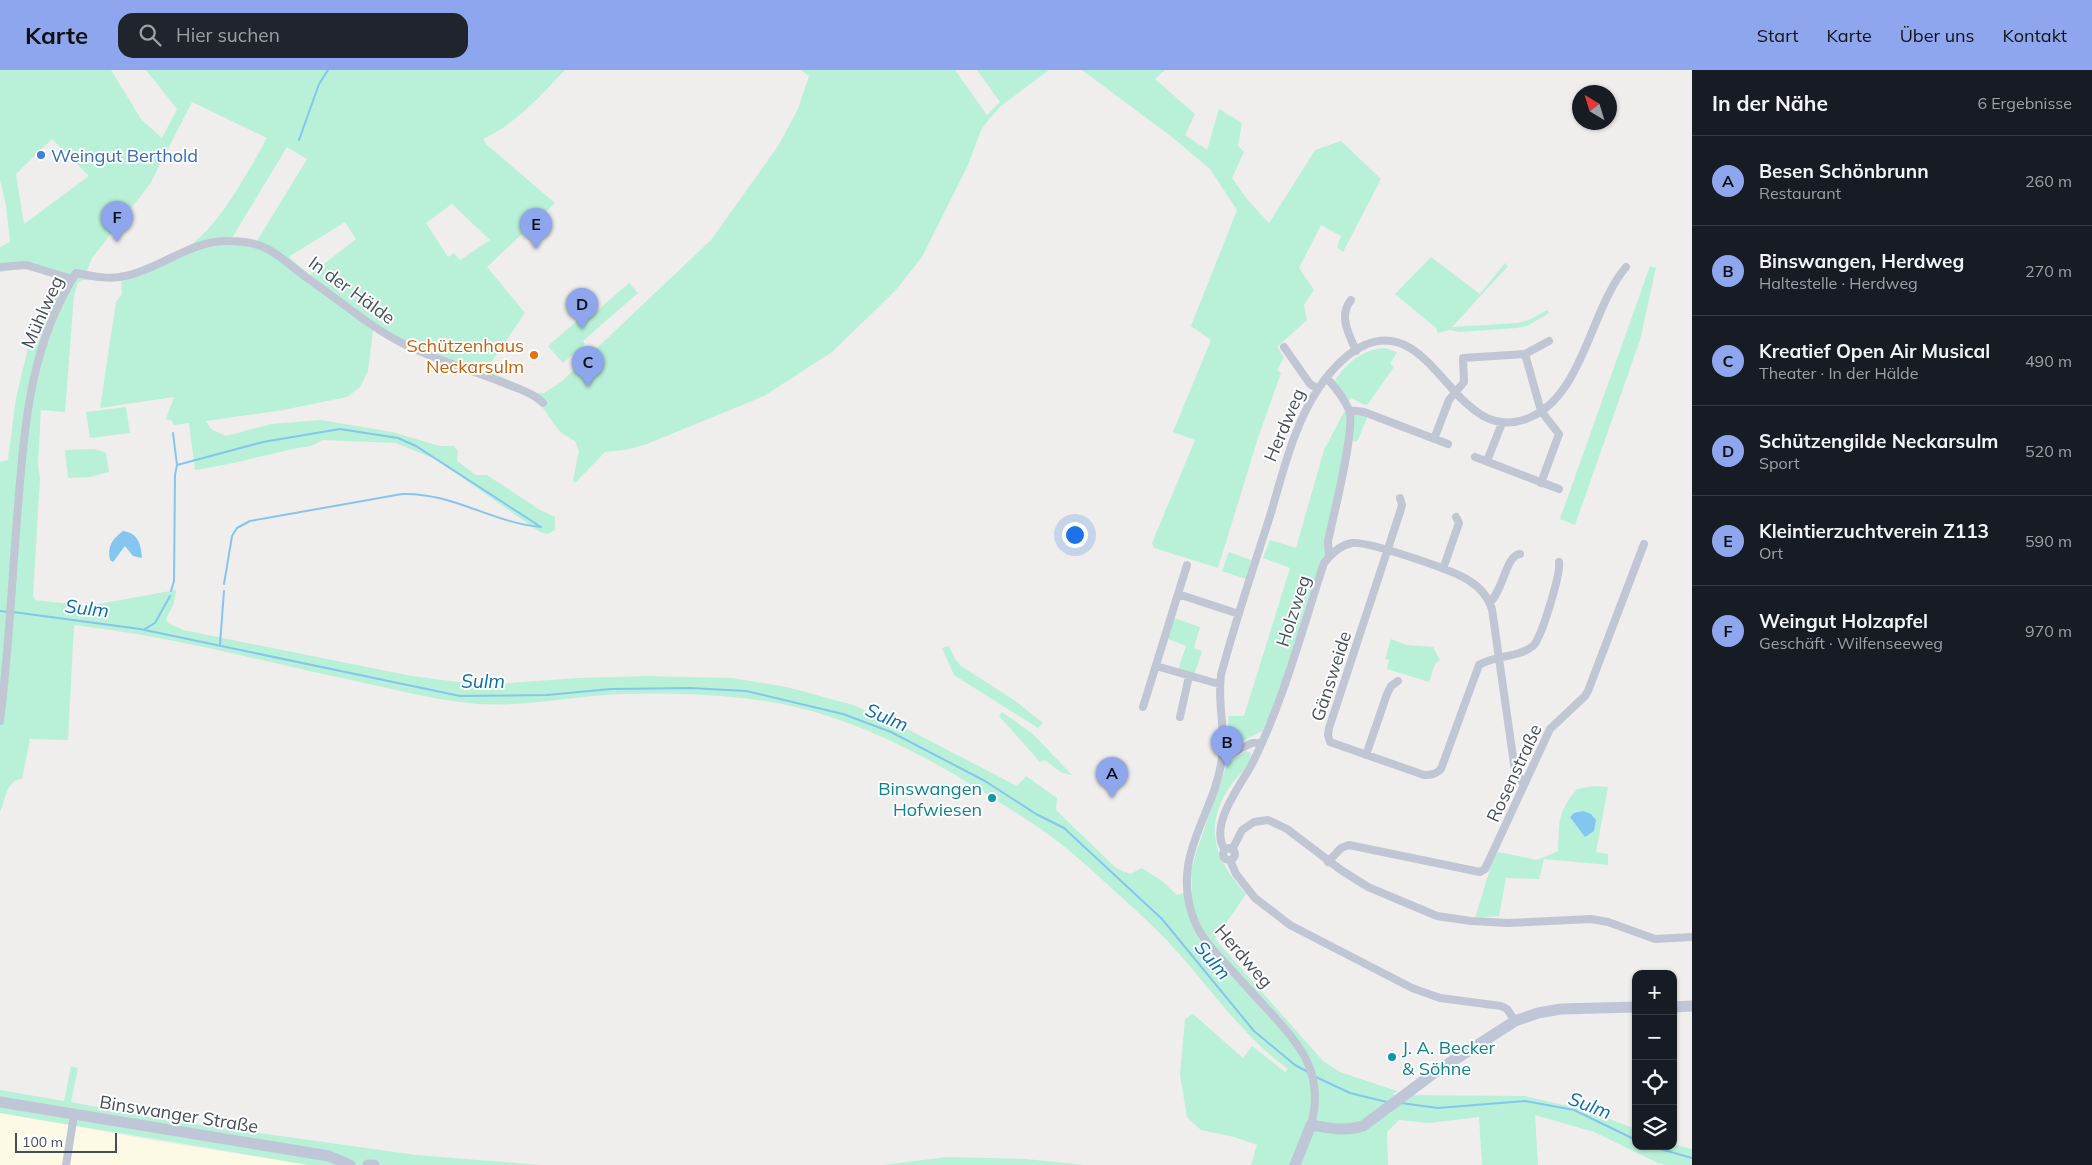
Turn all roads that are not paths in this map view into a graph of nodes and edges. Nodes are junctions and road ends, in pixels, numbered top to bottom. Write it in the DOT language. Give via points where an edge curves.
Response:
graph roads {
  1 [pos="0,267"];
  2 [pos="1626,268"];
  3 [pos="74,276"];
  4 [pos="1351,300"];
  5 [pos="1549,341"];
  6 [pos="1284,347"];
  7 [pos="1356,351"];
  8 [pos="1525,354"];
  9 [pos="1327,378"];
  10 [pos="1318,389"];
  11 [pos="1454,392"];
  12 [pos="543,403"];
  13 [pos="1349,410"];
  14 [pos="1541,411"];
  15 [pos="1502,423"];
  16 [pos="1434,439"];
  17 [pos="1448,444"];
  18 [pos="1476,457"];
  19 [pos="1487,461"];
  20 [pos="1541,482"];
  21 [pos="1559,489"];
  22 [pos="1400,498"];
  23 [pos="1456,517"];
  24 [pos="1644,544"];
  25 [pos="1388,551"];
  26 [pos="1520,554"];
  27 [pos="1329,557"];
  28 [pos="1559,562"];
  29 [pos="1187,565"];
  30 [pos="1443,569"];
  31 [pos="1178,594"];
  32 [pos="1490,602"];
  33 [pos="1239,614"];
  34 [pos="1499,657"];
  35 [pos="1156,666"];
  36 [pos="1189,676"];
  37 [pos="1398,681"];
  38 [pos="1219,684"];
  39 [pos="1143,707"];
  40 [pos="1180,717"];
  41 [pos="0,721"];
  42 [pos="1262,743"];
  43 [pos="1366,755"];
  44 [pos="1222,758"];
  45 [pos="1523,783"];
  46 [pos="1228,850"];
  47 [pos="1328,862"];
  48 [pos="1692,937"];
  49 [pos="1692,1006"];
  50 [pos="1632,1007"];
  51 [pos="1677,1007"];
  52 [pos="1515,1021"];
  53 [pos="0,1102"];
  54 [pos="74,1114"];
  55 [pos="1310,1124"];
  56 [pos="66,1165"];
  57 [pos="350,1165"];
  58 [pos="368,1165"];
  59 [pos="374,1165"];
  60 [pos="1296,1165"];
  1 -- 3 [label="street, In der Hälde" via="26,265"];
  2 -- 14 [label="street" via="1606,296 1570,376 1554,400"];
  3 -- 12 [label="street, In der Hälde" via="124,277 199,246 226,241 246,242 283,257 379,330 420,351 538,398"];
  3 -- 41 [label="street, Mühlweg" via="47,329 26,418"];
  4 -- 7 [label="street" via="1344,319"];
  5 -- 8 [label="street"];
  6 -- 10 [label="street" via="1310,384"];
  7 -- 9 [label="street, Herdweg"];
  7 -- 11 [label="street, Herdweg" via="1365,345 1383,341 1401,344 1424,357"];
  8 -- 11 [label="street" via="1463,358 1464,382"];
  8 -- 14 [label="street"];
  9 -- 10 [label="street, Herdweg"];
  9 -- 13 [label="street"];
  10 -- 33 [label="street, Herdweg" via="1290,450"];
  11 -- 15 [label="street, Herdweg" via="1476,412"];
  11 -- 16 [label="street"];
  13 -- 16 [label="street" via="1364,412"];
  13 -- 27 [label="street, Holzweg" via="1348,443 1328,541"];
  14 -- 15 [label="street" via="1520,422"];
  14 -- 20 [label="street" via="1559,434"];
  15 -- 19 [label="street"];
  16 -- 17 [label="street"];
  18 -- 19 [label="street"];
  19 -- 20 [label="street"];
  20 -- 21 [label="street"];
  22 -- 25 [label="street" via="1402,504"];
  23 -- 30 [label="street" via="1459,523"];
  24 -- 45 [label="street, Rosenstraße" via="1588,691 1550,728"];
  25 -- 27 [label="street" via="1352,543"];
  25 -- 30 [label="street"];
  25 -- 43 [label="street, Gänsweide" via="1328,734 1330,742"];
  26 -- 32 [label="street" via="1511,559 1498,593"];
  27 -- 42 [label="street, Holzweg" via="1324,563"];
  28 -- 34 [label="street" via="1557,580 1537,642 1526,650"];
  29 -- 31 [label="street"];
  30 -- 32 [label="street" via="1468,580"];
  31 -- 33 [label="street"];
  31 -- 35 [label="street"];
  32 -- 34 [label="street"];
  33 -- 38 [label="street, Herdweg"];
  34 -- 43 [label="street, Gänsweide" via="1485,661 1475,670 1441,769 1434,775 1424,775"];
  34 -- 45 [label="street" via="1515,771"];
  35 -- 36 [label="street"];
  35 -- 39 [label="street"];
  36 -- 38 [label="street"];
  36 -- 40 [label="street"];
  37 -- 43 [label="street" via="1387,694"];
  38 -- 44 [label="street, Herdweg"];
  42 -- 44 [label="street" via="1252,743"];
  42 -- 46 [label="street, Holzweg" via="1223,818 1221,836"];
  44 -- 55 [label="street, Herdweg" via="1215,789 1188,856 1186,886 1189,906 1201,935 1288,1033 1310,1066 1315,1091"];
  45 -- 47 [label="street, Rosenstraße" via="1496,847 1482,871 1350,845 1341,848"];
  46 -- 47 [label="street" via="1242,830 1254,822 1268,820 1287,829"];
  46 -- 52 [label="street, Holzweg" via="1224,858 1230,860 1236,874 1256,898 1290,925 1412,988 1440,998 1501,1006 1512,1014"];
  47 -- 48 [label="street" via="1368,887 1437,916 1508,923 1591,919 1655,939"];
  49 -- 51 [label="street"];
  50 -- 52 [label="street" via="1561,1009"];
  52 -- 55 [label="street" via="1459,1056 1363,1126 1339,1130"];
  53 -- 54 [label="street, Binswanger Straße"];
  54 -- 56 [label="street"];
  54 -- 57 [label="street, Binswanger Straße" via="329,1156"];
  55 -- 60 [label="street, Herdweg"];
  58 -- 59 [label="street"];
}
